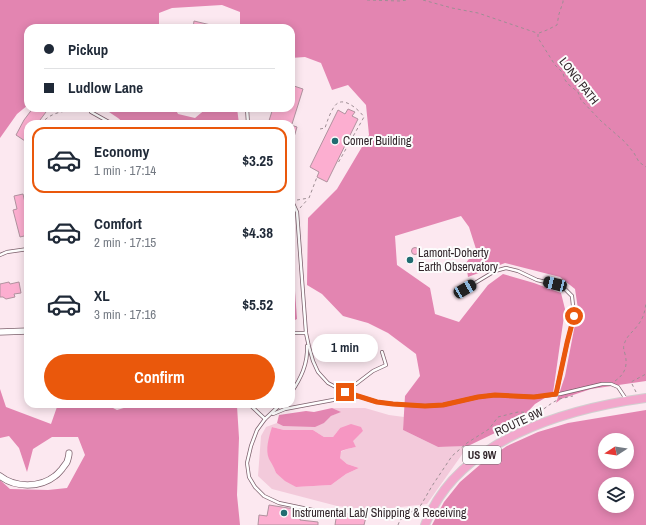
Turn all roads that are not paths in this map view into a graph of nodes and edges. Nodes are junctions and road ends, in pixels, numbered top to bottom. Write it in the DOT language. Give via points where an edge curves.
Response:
graph roads {
  1 [pos="91,112"];
  2 [pos="105,120"];
  3 [pos="295,207"];
  4 [pos="24,250"];
  5 [pos="0,255"];
  6 [pos="465,289"];
  7 [pos="24,331"];
  8 [pos="0,332"];
  9 [pos="295,333"];
  10 [pos="306,333"];
  11 [pos="382,352"];
  12 [pos="356,384"];
  13 [pos="295,387"];
  14 [pos="556,394"];
  15 [pos="362,397"];
  16 [pos="646,398"];
  17 [pos="627,401"];
  18 [pos="295,407"];
  19 [pos="256,408"];
  20 [pos="277,408"];
  21 [pos="290,408"];
  22 [pos="265,419"];
  23 [pos="69,452"];
  24 [pos="0,476"];
  25 [pos="332,514"];
  26 [pos="425,525"];
  1 -- 2 [label="lane"];
  3 -- 10 [label="lane"];
  4 -- 5 [label="lane"];
  6 -- 14 [label="lane" via="506,268 555,284 572,296 574,316"];
  7 -- 8 [label="street"];
  9 -- 10 [label="lane"];
  10 -- 13 [label="lane" via="307,360"];
  10 -- 15 [label="lane" via="318,372 328,383"];
  11 -- 12 [label="lane" via="386,365"];
  14 -- 15 [label="lane" via="534,397 495,395 425,406 377,402"];
  14 -- 17 [label="lane" via="612,384 618,387"];
  15 -- 18 [label="lane"];
  16 -- 17 [label="main road, US 9W"];
  17 -- 26 [label="main road, ROUTE 9W / US 9W" via="595,407 540,424 492,448 458,475 443,492"];
  19 -- 22 [label="lane"];
  20 -- 22 [label="lane"];
  21 -- 22 [label="lane"];
  22 -- 25 [label="lane" via="250,446 247,462 249,477 255,487 264,496 279,503"];
  23 -- 24 [label="street" via="67,462 56,476 46,481 31,485 21,484"];
}
